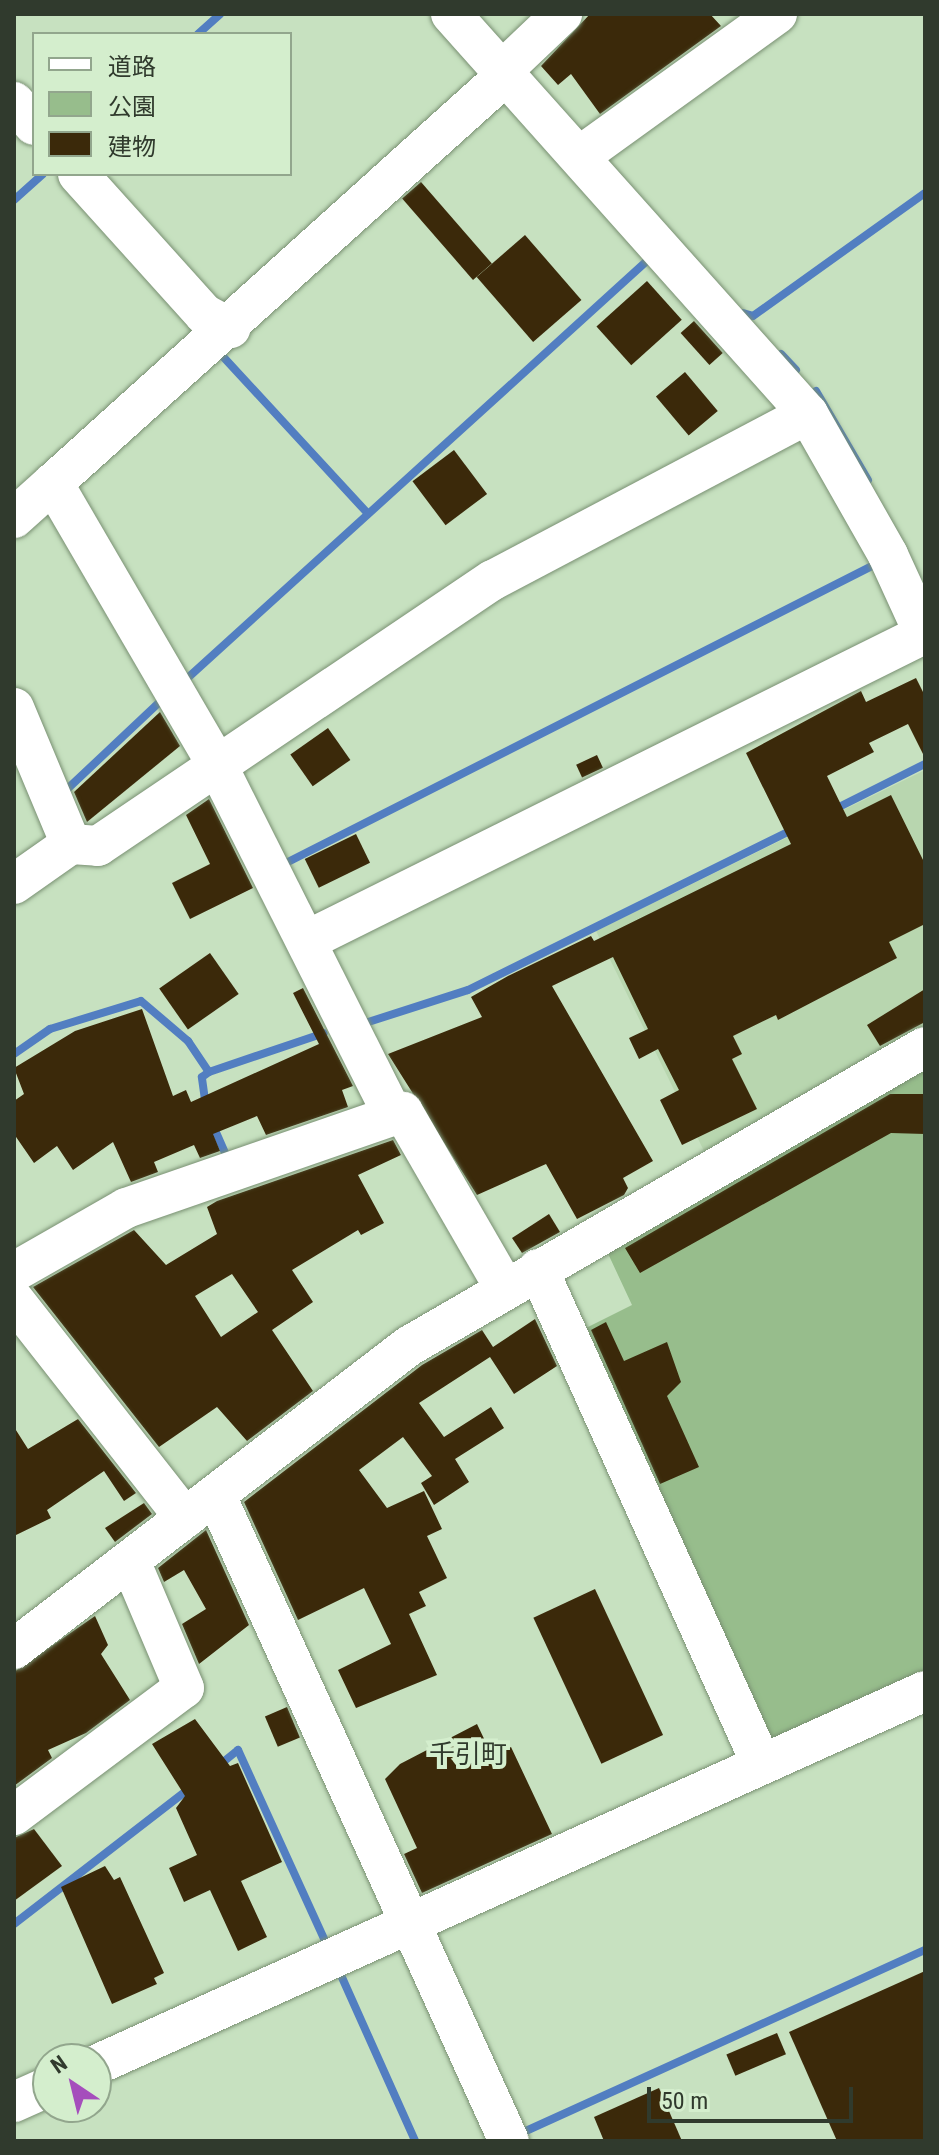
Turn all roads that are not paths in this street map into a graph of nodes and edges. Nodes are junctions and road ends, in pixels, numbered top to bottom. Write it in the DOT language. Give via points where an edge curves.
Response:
graph roads {
  1 [pos="451,14"];
  2 [pos="562,14"];
  3 [pos="777,14"];
  4 [pos="504,73"];
  5 [pos="14,102"];
  6 [pos="32,123"];
  7 [pos="580,156"];
  8 [pos="80,176"];
  9 [pos="230,328"];
  10 [pos="808,414"];
  11 [pos="53,483"];
  12 [pos="14,518"];
  13 [pos="925,635"];
  14 [pos="14,708"];
  15 [pos="216,763"];
  16 [pos="71,844"];
  17 [pos="14,884"];
  18 [pos="308,940"];
  19 [pos="925,1047"];
  20 [pos="392,1113"];
  21 [pos="14,1272"];
  22 [pos="521,1279"];
  23 [pos="14,1300"];
  24 [pos="201,1508"];
  25 [pos="130,1561"];
  26 [pos="14,1649"];
  27 [pos="925,1691"];
  28 [pos="761,1763"];
  29 [pos="14,1815"];
  30 [pos="411,1923"];
  31 [pos="112,2058"];
  32 [pos="509,2141"];
  1 -- 4 [label="street"];
  2 -- 4 [label="street"];
  3 -- 7 [label="street"];
  4 -- 7 [label="street"];
  4 -- 9 [label="street"];
  5 -- 6 [label="street"];
  7 -- 10 [label="street"];
  8 -- 9 [label="street" via="204,314"];
  9 -- 11 [label="street" via="215,335"];
  10 -- 13 [label="street" via="888,555"];
  10 -- 15 [label="street" via="493,580"];
  11 -- 12 [label="street"];
  11 -- 15 [label="street"];
  13 -- 18 [label="street"];
  14 -- 16 [label="street"];
  15 -- 16 [label="street" via="98,846"];
  15 -- 18 [label="street"];
  16 -- 17 [label="street"];
  18 -- 20 [label="street"];
  19 -- 22 [label="street"];
  20 -- 21 [label="street" via="172,1197 126,1208"];
  20 -- 22 [label="street" via="403,1112"];
  22 -- 24 [label="street" via="409,1346"];
  22 -- 28 [label="street"];
  23 -- 24 [label="street"];
  24 -- 25 [label="street"];
  24 -- 30 [label="street"];
  25 -- 26 [label="street"];
  25 -- 29 [label="street" via="184,1688"];
  27 -- 28 [label="street"];
  28 -- 30 [label="street"];
  30 -- 31 [label="street"];
  30 -- 32 [label="street"];
}
